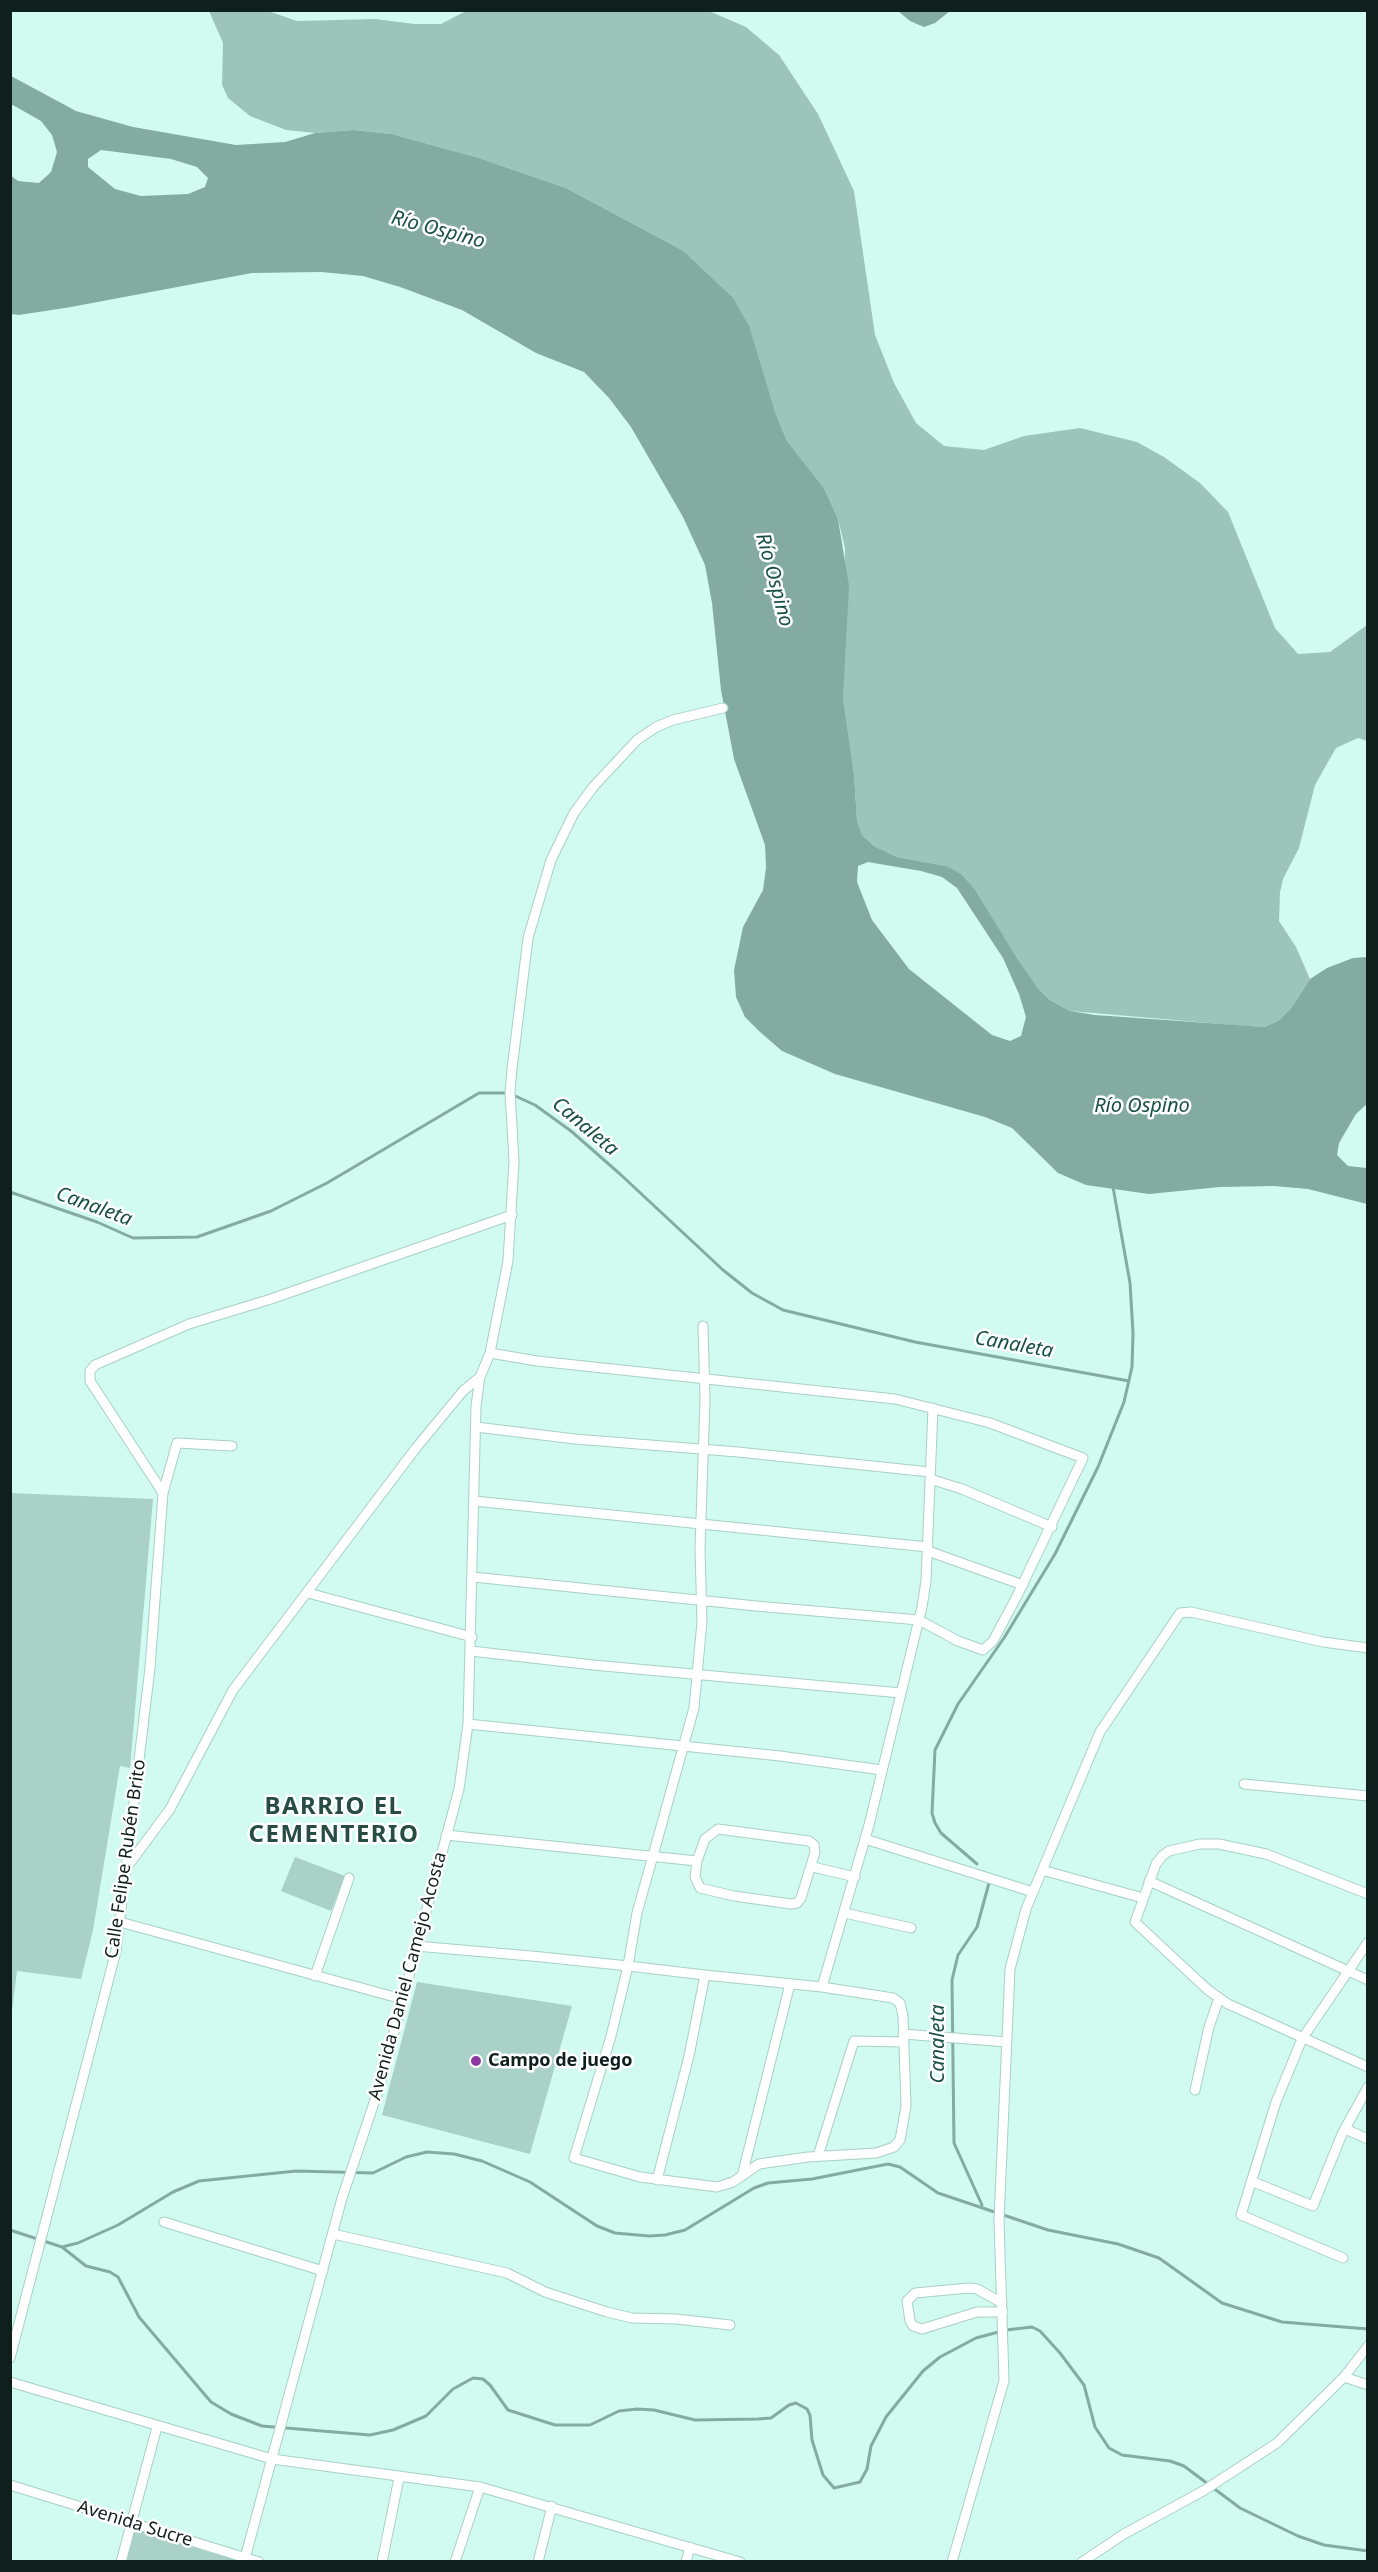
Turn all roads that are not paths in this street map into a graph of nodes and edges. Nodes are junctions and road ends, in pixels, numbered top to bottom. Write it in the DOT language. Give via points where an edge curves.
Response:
graph roads {
  1 [pos="723,708"];
  2 [pos="512,1215"];
  3 [pos="703,1326"];
  4 [pos="490,1353"];
  5 [pos="480,1377"];
  6 [pos="705,1378"];
  7 [pos="933,1408"];
  8 [pos="476,1427"];
  9 [pos="232,1446"];
  10 [pos="703,1449"];
  11 [pos="930,1476"];
  12 [pos="163,1493"];
  13 [pos="474,1501"];
  14 [pos="701,1524"];
  15 [pos="1052,1527"];
  16 [pos="928,1549"];
  17 [pos="473,1577"];
  18 [pos="1023,1585"];
  19 [pos="308,1593"];
  20 [pos="702,1599"];
  21 [pos="919,1620"];
  22 [pos="471,1637"];
  23 [pos="1368,1648"];
  24 [pos="471,1651"];
  25 [pos="698,1674"];
  26 [pos="901,1693"];
  27 [pos="468,1725"];
  28 [pos="684,1747"];
  29 [pos="882,1770"];
  30 [pos="1244,1784"];
  31 [pos="1368,1796"];
  32 [pos="446,1835"];
  33 [pos="865,1839"];
  34 [pos="653,1857"];
  35 [pos="697,1862"];
  36 [pos="127,1867"];
  37 [pos="813,1867"];
  38 [pos="1042,1870"];
  39 [pos="855,1877"];
  40 [pos="349,1878"];
  41 [pos="1149,1881"];
  42 [pos="1033,1892"];
  43 [pos="1368,1894"];
  44 [pos="1143,1898"];
  45 [pos="845,1913"];
  46 [pos="120,1922"];
  47 [pos="911,1928"];
  48 [pos="1368,1942"];
  49 [pos="416,1946"];
  50 [pos="628,1966"];
  51 [pos="1347,1971"];
  52 [pos="705,1975"];
  53 [pos="315,1976"];
  54 [pos="1368,1980"];
  55 [pos="790,1984"];
  56 [pos="822,1987"];
  57 [pos="1219,1998"];
  58 [pos="402,2000"];
  59 [pos="903,2038"];
  60 [pos="1302,2039"];
  61 [pos="1007,2042"];
  62 [pos="1368,2067"];
  63 [pos="1368,2087"];
  64 [pos="1195,2090"];
  65 [pos="1345,2129"];
  66 [pos="1368,2139"];
  67 [pos="818,2156"];
  68 [pos="742,2176"];
  69 [pos="657,2180"];
  70 [pos="1251,2181"];
  71 [pos="164,2222"];
  72 [pos="333,2235"];
  73 [pos="1343,2258"];
  74 [pos="323,2271"];
  75 [pos="1002,2308"];
  76 [pos="730,2325"];
  77 [pos="1368,2346"];
  78 [pos="10,2358"];
  79 [pos="1344,2377"];
  80 [pos="10,2382"];
  81 [pos="1368,2385"];
  82 [pos="157,2427"];
  83 [pos="272,2459"];
  84 [pos="399,2478"];
  85 [pos="10,2486"];
  86 [pos="480,2487"];
  87 [pos="552,2506"];
  88 [pos="132,2523"];
  89 [pos="690,2547"];
  90 [pos="245,2560"];
  91 [pos="122,2562"];
  92 [pos="259,2562"];
  93 [pos="382,2562"];
  94 [pos="455,2562"];
  95 [pos="538,2562"];
  96 [pos="686,2562"];
  97 [pos="740,2562"];
  98 [pos="952,2562"];
  99 [pos="1082,2562"];
  1 -- 2 [label="street" via="673,720 646,733 594,786 563,831 528,938 510,1094"];
  2 -- 4 [label="street" via="504,1291"];
  2 -- 12 [label="street" via="189,1324 95,1365 90,1371 90,1382"];
  3 -- 6 [label="street"];
  4 -- 5 [label="street"];
  4 -- 6 [label="street"];
  5 -- 8 [label="street, Avenida Daniel Camejo Acosta"];
  5 -- 19 [label="street" via="463,1391 416,1448"];
  6 -- 7 [label="street" via="875,1396"];
  6 -- 10 [label="street"];
  7 -- 11 [label="street"];
  7 -- 15 [label="street" via="990,1423 1083,1458"];
  8 -- 10 [label="street"];
  8 -- 13 [label="street, Avenida Daniel Camejo Acosta"];
  9 -- 12 [label="street, Calle Felipe Rubén Brito" via="177,1443"];
  10 -- 11 [label="street"];
  10 -- 14 [label="street"];
  11 -- 15 [label="street"];
  11 -- 16 [label="street"];
  12 -- 36 [label="street, Calle Felipe Rubén Brito" via="150,1668"];
  13 -- 14 [label="street"];
  13 -- 17 [label="street, Avenida Daniel Camejo Acosta"];
  14 -- 16 [label="street"];
  14 -- 20 [label="street"];
  15 -- 18 [label="street"];
  16 -- 18 [label="street"];
  16 -- 21 [label="street" via="927,1581"];
  17 -- 20 [label="street"];
  17 -- 22 [label="street, Avenida Daniel Camejo Acosta"];
  18 -- 21 [label="street" via="988,1648 975,1649"];
  19 -- 22 [label="street"];
  19 -- 36 [label="street" via="233,1690 174,1801"];
  20 -- 21 [label="street"];
  20 -- 25 [label="street"];
  21 -- 26 [label="street"];
  22 -- 24 [label="street, Avenida Daniel Camejo Acosta"];
  23 -- 38 [label="street" via="1180,1613 1100,1732"];
  24 -- 25 [label="street"];
  24 -- 27 [label="street, Avenida Daniel Camejo Acosta"];
  25 -- 26 [label="street"];
  25 -- 28 [label="street"];
  26 -- 29 [label="street"];
  27 -- 28 [label="street"];
  27 -- 32 [label="street, Avenida Daniel Camejo Acosta" via="459,1789"];
  28 -- 29 [label="street"];
  28 -- 34 [label="street"];
  29 -- 33 [label="street"];
  30 -- 31 [label="street"];
  32 -- 34 [label="street"];
  32 -- 49 [label="street, Avenida Daniel Camejo Acosta"];
  33 -- 39 [label="street"];
  33 -- 42 [label="street"];
  34 -- 35 [label="street"];
  34 -- 50 [label="street"];
  35 -- 37 [label="street" via="705,1839 718,1830 808,1841 814,1845"];
  35 -- 37 [label="street" via="694,1877 700,1888 791,1904 801,1898"];
  36 -- 46 [label="street, Calle Felipe Rubén Brito"];
  37 -- 39 [label="street"];
  38 -- 42 [label="street"];
  38 -- 44 [label="street"];
  39 -- 45 [label="street"];
  40 -- 53 [label="street"];
  41 -- 43 [label="street" via="1156,1864 1169,1851 1219,1844 1290,1862"];
  41 -- 44 [label="street"];
  41 -- 51 [label="street"];
  42 -- 61 [label="street" via="1010,1969"];
  44 -- 57 [label="street" via="1135,1922"];
  45 -- 47 [label="street"];
  45 -- 56 [label="street"];
  46 -- 53 [label="street"];
  46 -- 78 [label="street, Calle Felipe Rubén Brito" via="116,1951"];
  48 -- 51 [label="street"];
  49 -- 50 [label="street"];
  49 -- 58 [label="street, Avenida Daniel Camejo Acosta"];
  50 -- 52 [label="street"];
  50 -- 69 [label="street" via="574,2158"];
  51 -- 54 [label="street"];
  51 -- 60 [label="street"];
  52 -- 55 [label="street"];
  52 -- 69 [label="street"];
  53 -- 58 [label="street"];
  55 -- 56 [label="street"];
  55 -- 68 [label="street"];
  56 -- 59 [label="street" via="898,2001 902,2006"];
  57 -- 60 [label="street"];
  57 -- 64 [label="street"];
  58 -- 72 [label="street, Avenida Daniel Camejo Acosta"];
  59 -- 61 [label="street"];
  59 -- 67 [label="street" via="855,2041"];
  59 -- 67 [label="street" via="906,2106 898,2143 876,2153"];
  60 -- 62 [label="street"];
  60 -- 70 [label="street" via="1276,2102"];
  61 -- 75 [label="street" via="999,2220"];
  63 -- 65 [label="street"];
  65 -- 66 [label="street"];
  65 -- 70 [label="street" via="1313,2206"];
  67 -- 68 [label="street" via="759,2164"];
  68 -- 69 [label="street" via="717,2187"];
  70 -- 73 [label="street" via="1241,2215"];
  71 -- 74 [label="street"];
  72 -- 74 [label="street, Avenida Daniel Camejo Acosta"];
  72 -- 76 [label="street" via="507,2273 545,2292 632,2318"];
  74 -- 83 [label="street, Avenida Daniel Camejo Acosta"];
  75 -- 75 [label="street" via="922,2329 910,2322 907,2301 915,2293 969,2288 977,2289"];
  75 -- 98 [label="street" via="1003,2387"];
  77 -- 79 [label="street"];
  79 -- 81 [label="street"];
  79 -- 99 [label="street" via="1277,2443"];
  80 -- 82 [label="street"];
  82 -- 83 [label="street"];
  82 -- 88 [label="street"];
  83 -- 84 [label="street"];
  83 -- 90 [label="street, Avenida Daniel Camejo Acosta"];
  84 -- 86 [label="street"];
  84 -- 93 [label="street"];
  85 -- 88 [label="street, Avenida Sucre"];
  86 -- 87 [label="street"];
  86 -- 94 [label="street"];
  87 -- 89 [label="street"];
  87 -- 95 [label="street"];
  88 -- 90 [label="street, Avenida Sucre"];
  88 -- 91 [label="street"];
  89 -- 96 [label="street"];
  89 -- 97 [label="street"];
  90 -- 92 [label="street, Avenida Sucre"];
}
